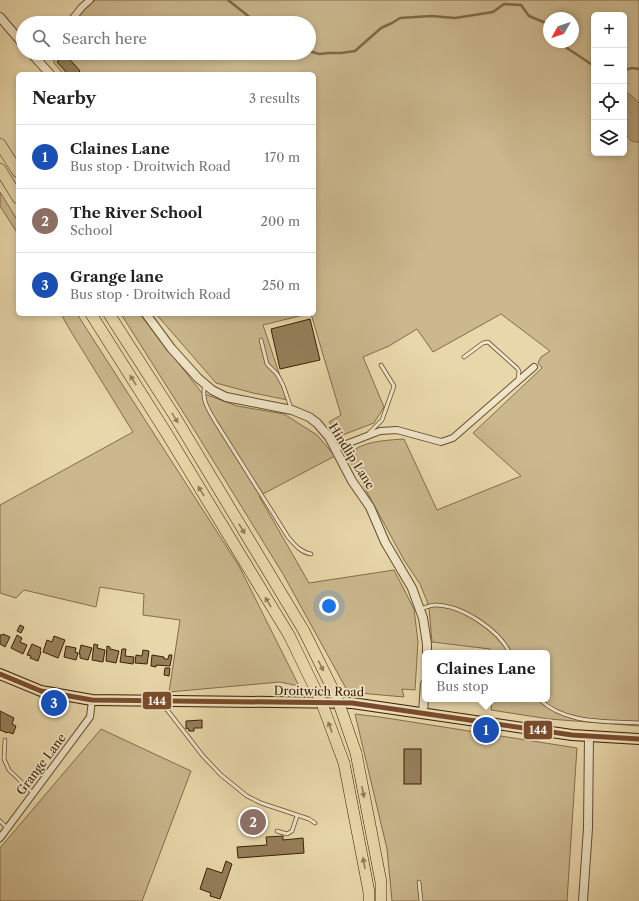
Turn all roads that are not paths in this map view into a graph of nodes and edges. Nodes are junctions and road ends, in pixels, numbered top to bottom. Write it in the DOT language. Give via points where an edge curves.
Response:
graph roads {
  1 [pos="90,0"];
  2 [pos="74,16"];
  3 [pos="0,17"];
  4 [pos="16,36"];
  5 [pos="40,60"];
  6 [pos="49,72"];
  7 [pos="0,144"];
  8 [pos="0,169"];
  9 [pos="16,169"];
  10 [pos="16,195"];
  11 [pos="92,316"];
  12 [pos="110,316"];
  13 [pos="147,316"];
  14 [pos="261,340"];
  15 [pos="464,357"];
  16 [pos="381,364"];
  17 [pos="534,368"];
  18 [pos="517,382"];
  19 [pos="205,385"];
  20 [pos="292,410"];
  21 [pos="368,435"];
  22 [pos="336,448"];
  23 [pos="311,554"];
  24 [pos="420,609"];
  25 [pos="427,650"];
  26 [pos="508,650"];
  27 [pos="0,674"];
  28 [pos="92,700"];
  29 [pos="156,700"];
  30 [pos="424,702"];
  31 [pos="542,702"];
  32 [pos="423,713"];
  33 [pos="639,722"];
  34 [pos="589,736"];
  35 [pos="639,739"];
  36 [pos="5,740"];
  37 [pos="33,793"];
  38 [pos="297,816"];
  39 [pos="0,821"];
  40 [pos="315,823"];
  41 [pos="7,828"];
  42 [pos="276,831"];
  43 [pos="0,838"];
  44 [pos="420,882"];
  45 [pos="370,901"];
  46 [pos="381,901"];
  47 [pos="421,901"];
  48 [pos="583,901"];
  1 -- 2 [label="street"];
  3 -- 4 [label="street"];
  5 -- 6 [label="street"];
  7 -- 9 [label="highway"];
  8 -- 10 [label="highway"];
  45 -- 11 [label="highway, one-way, bridge" via="344,763 321,701 289,635"];
  12 -- 46 [label="highway, one-way, bridge" via="174,415 304,631 337,698 356,753 381,882"];
  13 -- 19 [label="street, Hindlip Lane" via="171,348"];
  14 -- 20 [label="lane" via="267,364 283,385"];
  15 -- 18 [label="lane" via="488,342 517,368"];
  16 -- 21 [label="lane" via="394,386 382,420"];
  17 -- 18 [label="street"];
  18 -- 21 [label="street" via="453,438 441,442 397,430"];
  19 -- 20 [label="street, Hindlip Lane" via="226,397"];
  19 -- 23 [label="lane" via="203,397 215,421 288,537 299,549"];
  20 -- 22 [label="street, Hindlip Lane" via="317,423"];
  21 -- 22 [label="street"];
  22 -- 24 [label="street, Hindlip Lane" via="352,480 370,507 385,542 412,588"];
  24 -- 25 [label="street, Hindlip Lane"];
  24 -- 26 [label="lane" via="433,604 459,610 495,633"];
  27 -- 28 [label="main road, Droitwich Road" via="41,691"];
  28 -- 29 [label="main road, Droitwich Road"];
  28 -- 37 [label="street, Grange Lane" via="90,717"];
  29 -- 32 [label="main road, Droitwich Road" via="352,703"];
  29 -- 38 [label="lane" via="168,711 203,756 247,796"];
  30 -- 32 [label="street"];
  31 -- 33 [label="lane" via="567,716 612,722"];
  32 -- 34 [label="main road, Droitwich Road"];
  34 -- 35 [label="main road, Droitwich Road"];
  34 -- 48 [label="street" via="588,828"];
  36 -- 37 [label="lane" via="4,759 8,770"];
  37 -- 41 [label="street, Grange Lane"];
  38 -- 40 [label="lane"];
  38 -- 42 [label="lane" via="292,831 287,834"];
  39 -- 41 [label="lane"];
  41 -- 43 [label="street, Grange Lane"];
  44 -- 47 [label="lane"];
}
